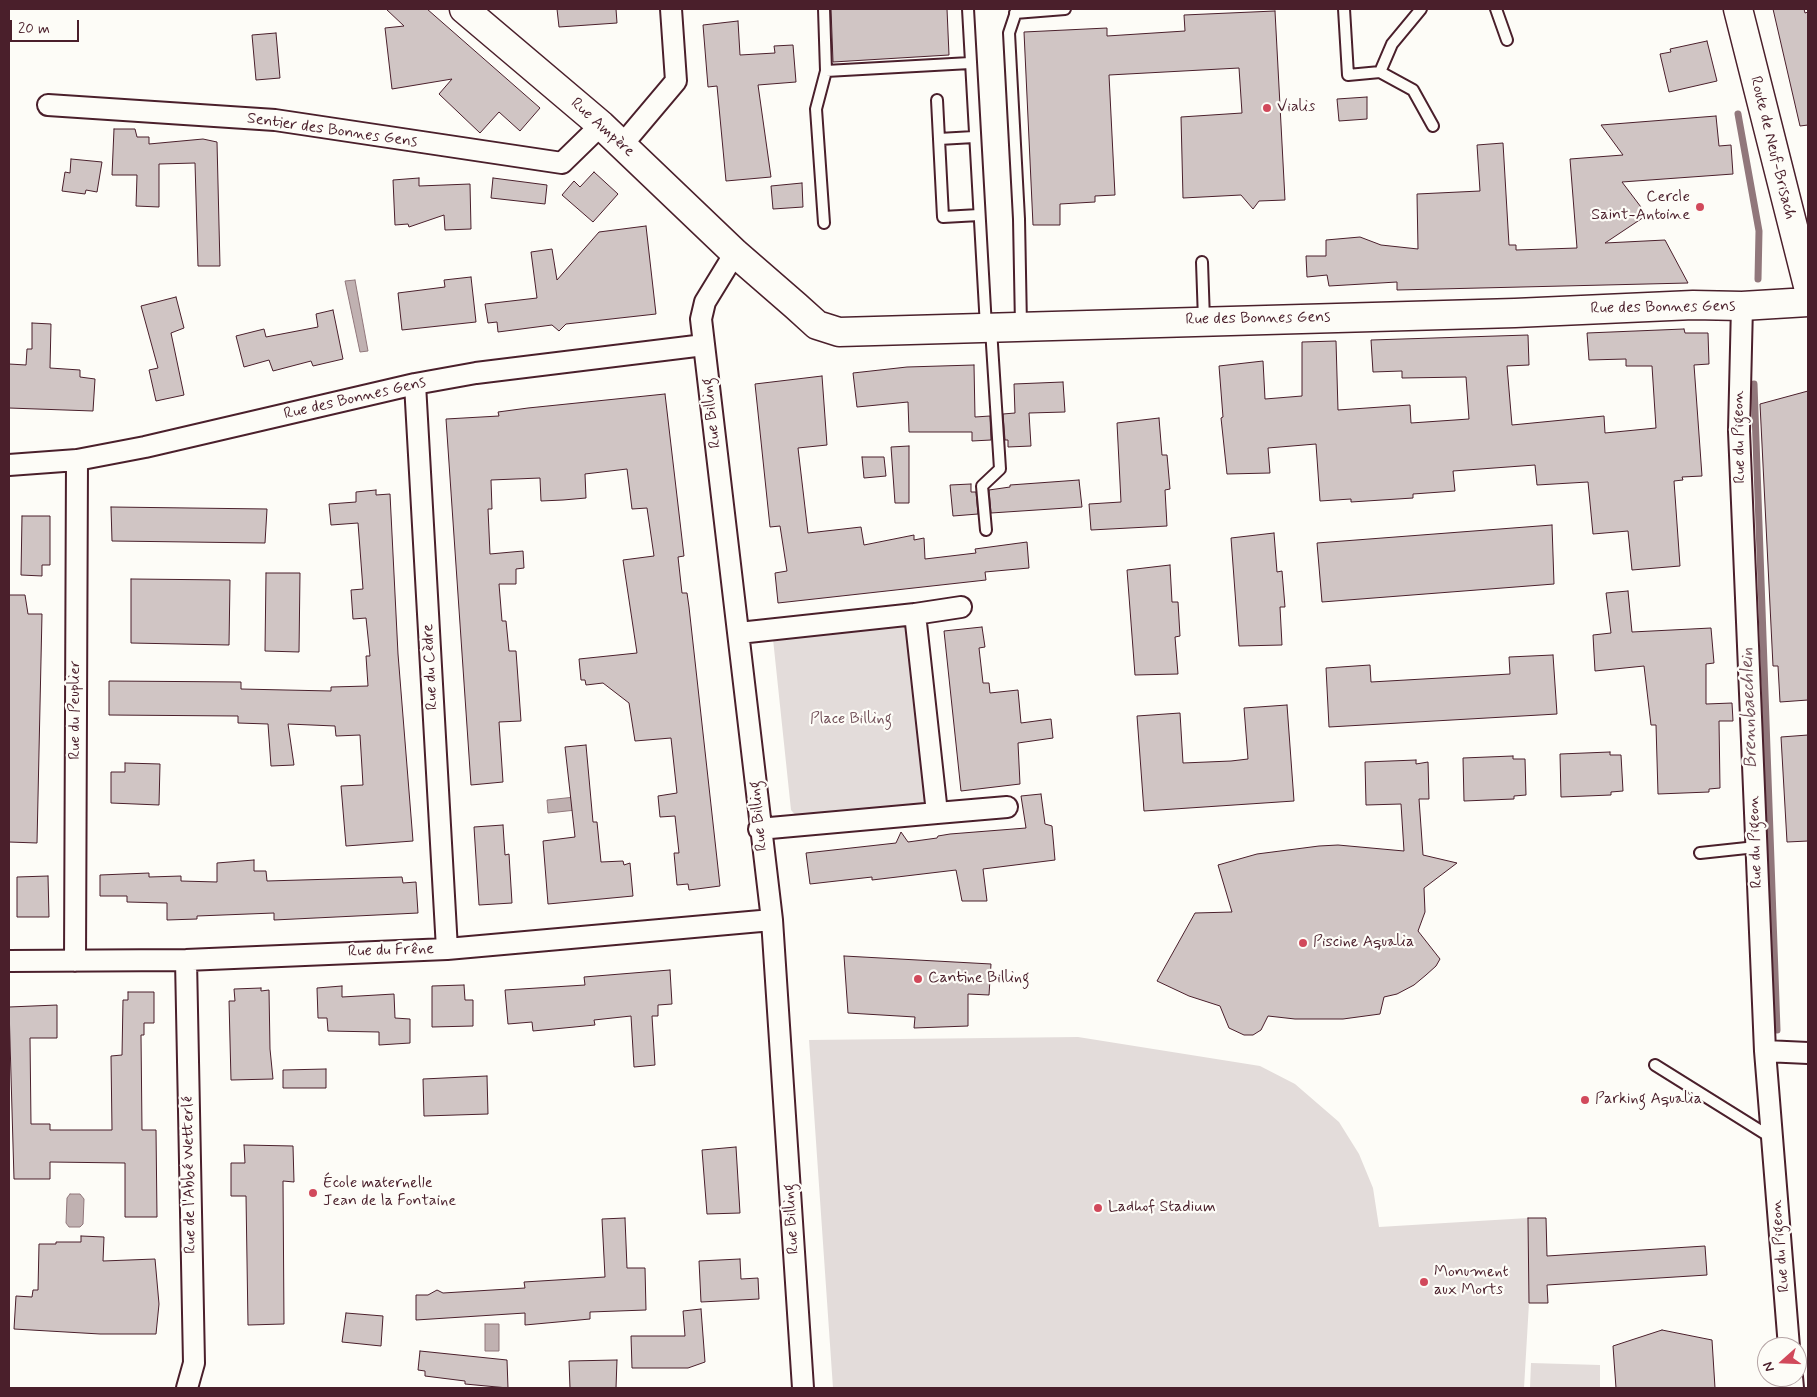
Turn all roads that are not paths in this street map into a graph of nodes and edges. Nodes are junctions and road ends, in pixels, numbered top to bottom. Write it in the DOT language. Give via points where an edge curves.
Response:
graph roads {
  1 [pos="464,9"];
  2 [pos="671,9"];
  3 [pos="824,9"];
  4 [pos="968,9"];
  5 [pos="1065,9"];
  6 [pos="1344,9"];
  7 [pos="1421,9"];
  8 [pos="1496,9"];
  9 [pos="1738,9"];
  10 [pos="1016,11"];
  11 [pos="1507,40"];
  12 [pos="970,63"];
  13 [pos="826,71"];
  14 [pos="1380,72"];
  15 [pos="937,100"];
  16 [pos="48,105"];
  17 [pos="601,126"];
  18 [pos="1433,126"];
  19 [pos="974,137"];
  20 [pos="939,139"];
  21 [pos="622,144"];
  22 [pos="979,215"];
  23 [pos="824,223"];
  24 [pos="735,254"];
  25 [pos="1202,262"];
  26 [pos="1808,286"];
  27 [pos="1808,302"];
  28 [pos="1742,306"];
  29 [pos="1204,321"];
  30 [pos="1022,327"];
  31 [pos="988,328"];
  32 [pos="704,345"];
  33 [pos="415,384"];
  34 [pos="77,460"];
  35 [pos="9,465"];
  36 [pos="986,530"];
  37 [pos="961,607"];
  38 [pos="915,614"];
  39 [pos="739,633"];
  40 [pos="1007,806"];
  41 [pos="937,813"];
  42 [pos="760,828"];
  43 [pos="1756,847"];
  44 [pos="1700,853"];
  45 [pos="772,920"];
  46 [pos="447,949"];
  47 [pos="186,960"];
  48 [pos="9,961"];
  49 [pos="75,961"];
  50 [pos="1765,1051"];
  51 [pos="1808,1053"];
  52 [pos="1655,1065"];
  53 [pos="1772,1138"];
  54 [pos="1788,1337"];
  55 [pos="187,1388"];
  56 [pos="803,1388"];
  1 -- 17 [label="street, Rue Ampère"];
  2 -- 21 [label="street" via="676,81"];
  3 -- 13 [label="lane"];
  4 -- 12 [label="lane"];
  5 -- 10 [label="lane"];
  6 -- 14 [label="lane" via="1348,75"];
  7 -- 14 [label="lane" via="1392,44"];
  8 -- 11 [label="lane"];
  9 -- 26 [label="street, Route de Neuf-Brisach"];
  10 -- 30 [label="lane" via="1009,33"];
  12 -- 13 [label="lane"];
  12 -- 19 [label="lane"];
  13 -- 23 [label="lane" via="816,109"];
  14 -- 18 [label="lane" via="1413,90"];
  15 -- 20 [label="lane"];
  16 -- 17 [label="street, Sentier des Bonnes Gens" via="276,120 562,163"];
  17 -- 21 [label="street, Rue Ampère"];
  19 -- 20 [label="lane"];
  19 -- 22 [label="lane"];
  20 -- 22 [label="lane" via="943,217"];
  21 -- 24 [label="street, Rue Ampère"];
  22 -- 31 [label="lane"];
  24 -- 31 [label="street, Rue des Bonnes Gens" via="817,324 839,332"];
  24 -- 32 [label="street, Rue Billing" via="705,302 701,319"];
  25 -- 29 [label="lane"];
  27 -- 28 [label="street, Rue des Bonnes Gens"];
  28 -- 29 [label="street, Rue des Bonnes Gens"];
  28 -- 43 [label="street, Rue du Pigeon" via="1739,431"];
  29 -- 30 [label="street, Rue des Bonnes Gens"];
  30 -- 31 [label="street, Rue des Bonnes Gens"];
  31 -- 36 [label="lane" via="1000,469 982,486"];
  32 -- 33 [label="street, Rue des Bonnes Gens" via="476,373"];
  32 -- 39 [label="street, Rue Billing"];
  33 -- 34 [label="street, Rue des Bonnes Gens"];
  33 -- 46 [label="street, Rue du Cèdre"];
  34 -- 35 [label="street, Rue des Bonnes Gens"];
  34 -- 49 [label="street, Rue du Peuplier"];
  37 -- 38 [label="street"];
  38 -- 39 [label="street"];
  38 -- 41 [label="street"];
  39 -- 42 [label="street, Rue Billing"];
  40 -- 41 [label="street"];
  41 -- 42 [label="street"];
  42 -- 45 [label="street, Rue Billing"];
  43 -- 44 [label="lane"];
  43 -- 50 [label="street, Rue du Pigeon"];
  45 -- 46 [label="street, Rue du Frêne"];
  45 -- 56 [label="street, Rue Billing"];
  46 -- 47 [label="street, Rue du Frêne"];
  47 -- 49 [label="street, Rue du Frêne"];
  47 -- 55 [label="street, Rue de l'Abbé Wetterlé" via="194,1363"];
  48 -- 49 [label="street, Rue du Frêne"];
  50 -- 51 [label="street"];
  50 -- 53 [label="street, Rue du Pigeon"];
  52 -- 53 [label="lane"];
  53 -- 54 [label="street, Rue du Pigeon"];
}
